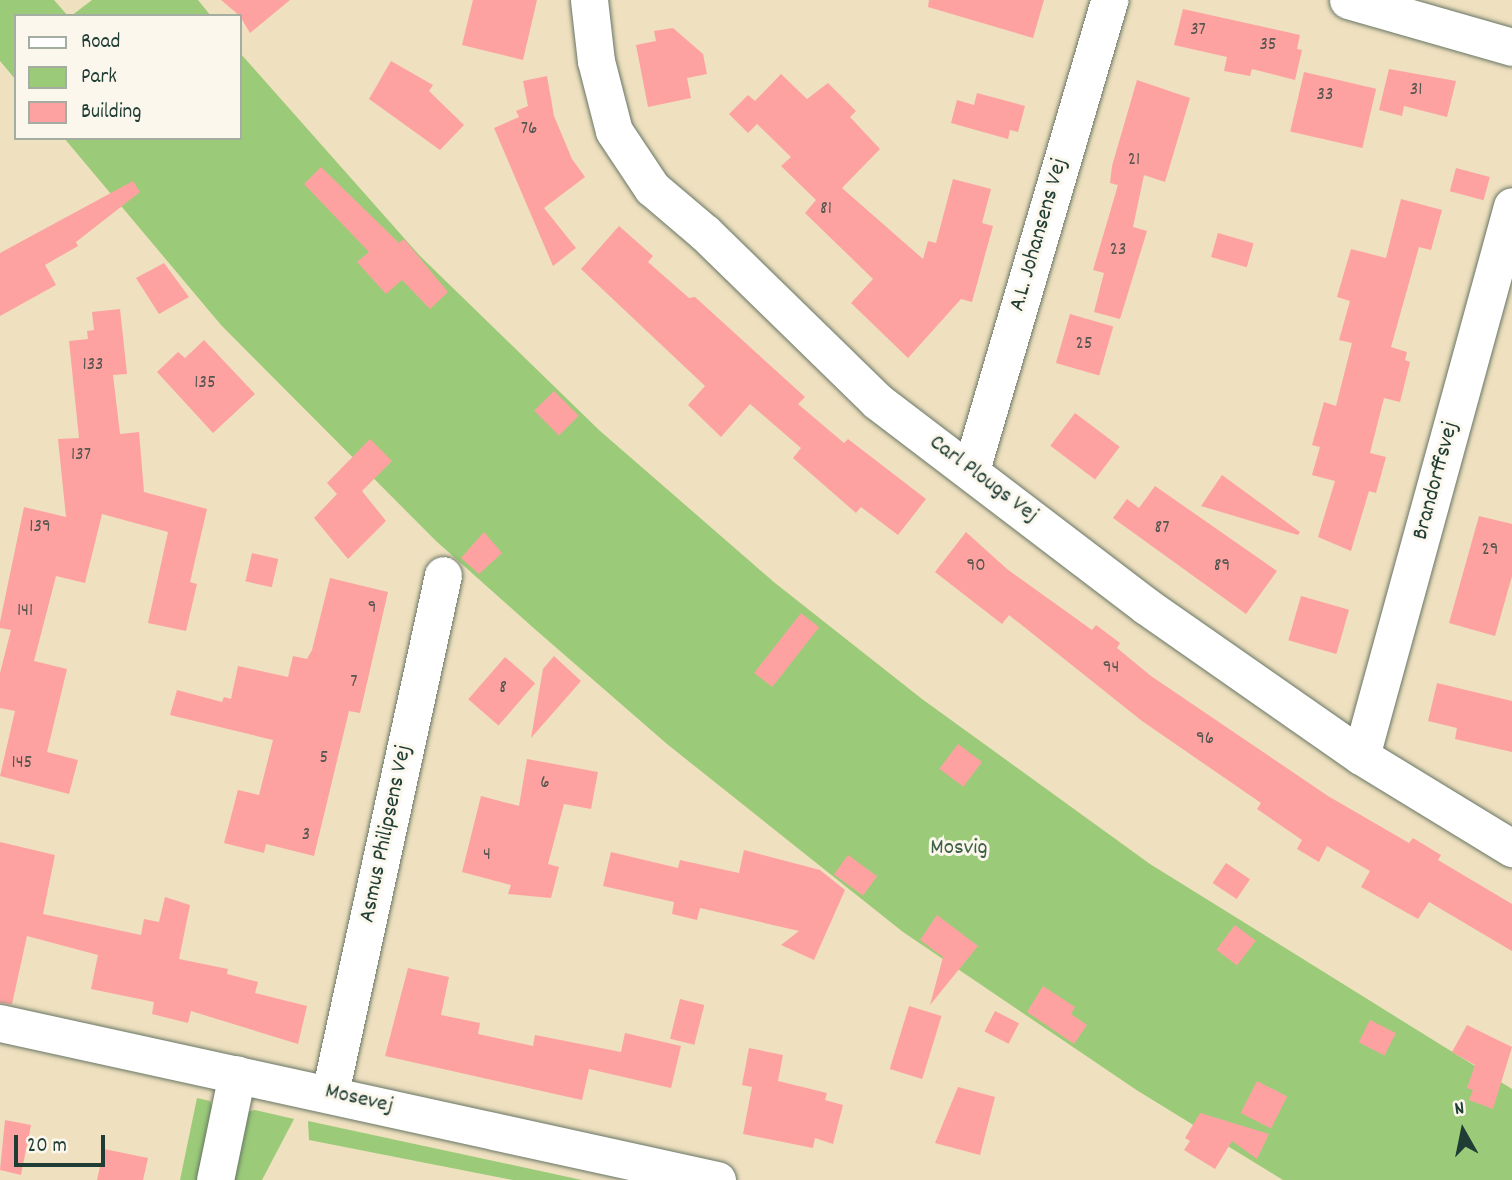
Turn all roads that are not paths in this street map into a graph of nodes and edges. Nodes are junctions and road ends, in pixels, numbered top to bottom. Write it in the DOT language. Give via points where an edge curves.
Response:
graph roads {
  1 [pos="589,0"];
  2 [pos="1110,0"];
  3 [pos="1348,0"];
  4 [pos="1512,47"];
  5 [pos="1512,206"];
  6 [pos="971,470"];
  7 [pos="443,575"];
  8 [pos="1361,756"];
  9 [pos="1512,848"];
  10 [pos="0,1023"];
  11 [pos="237,1074"];
  12 [pos="330,1093"];
  13 [pos="215,1180"];
  14 [pos="717,1180"];
  1 -- 6 [label="street, Carl Plougs Vej" via="596,61 614,131 652,188 705,233 877,401"];
  2 -- 6 [label="street, A.L. Johansens Vej"];
  3 -- 4 [label="street"];
  5 -- 8 [label="street, Brandorffsvej"];
  6 -- 8 [label="street, Carl Plougs Vej" via="1146,606"];
  7 -- 12 [label="street, Asmus Philipsens Vej"];
  8 -- 9 [label="street, Carl Plougs Vej"];
  10 -- 11 [label="street, Mosevej"];
  11 -- 12 [label="street, Mosevej"];
  11 -- 13 [label="street"];
  12 -- 14 [label="street, Mosevej"];
}
